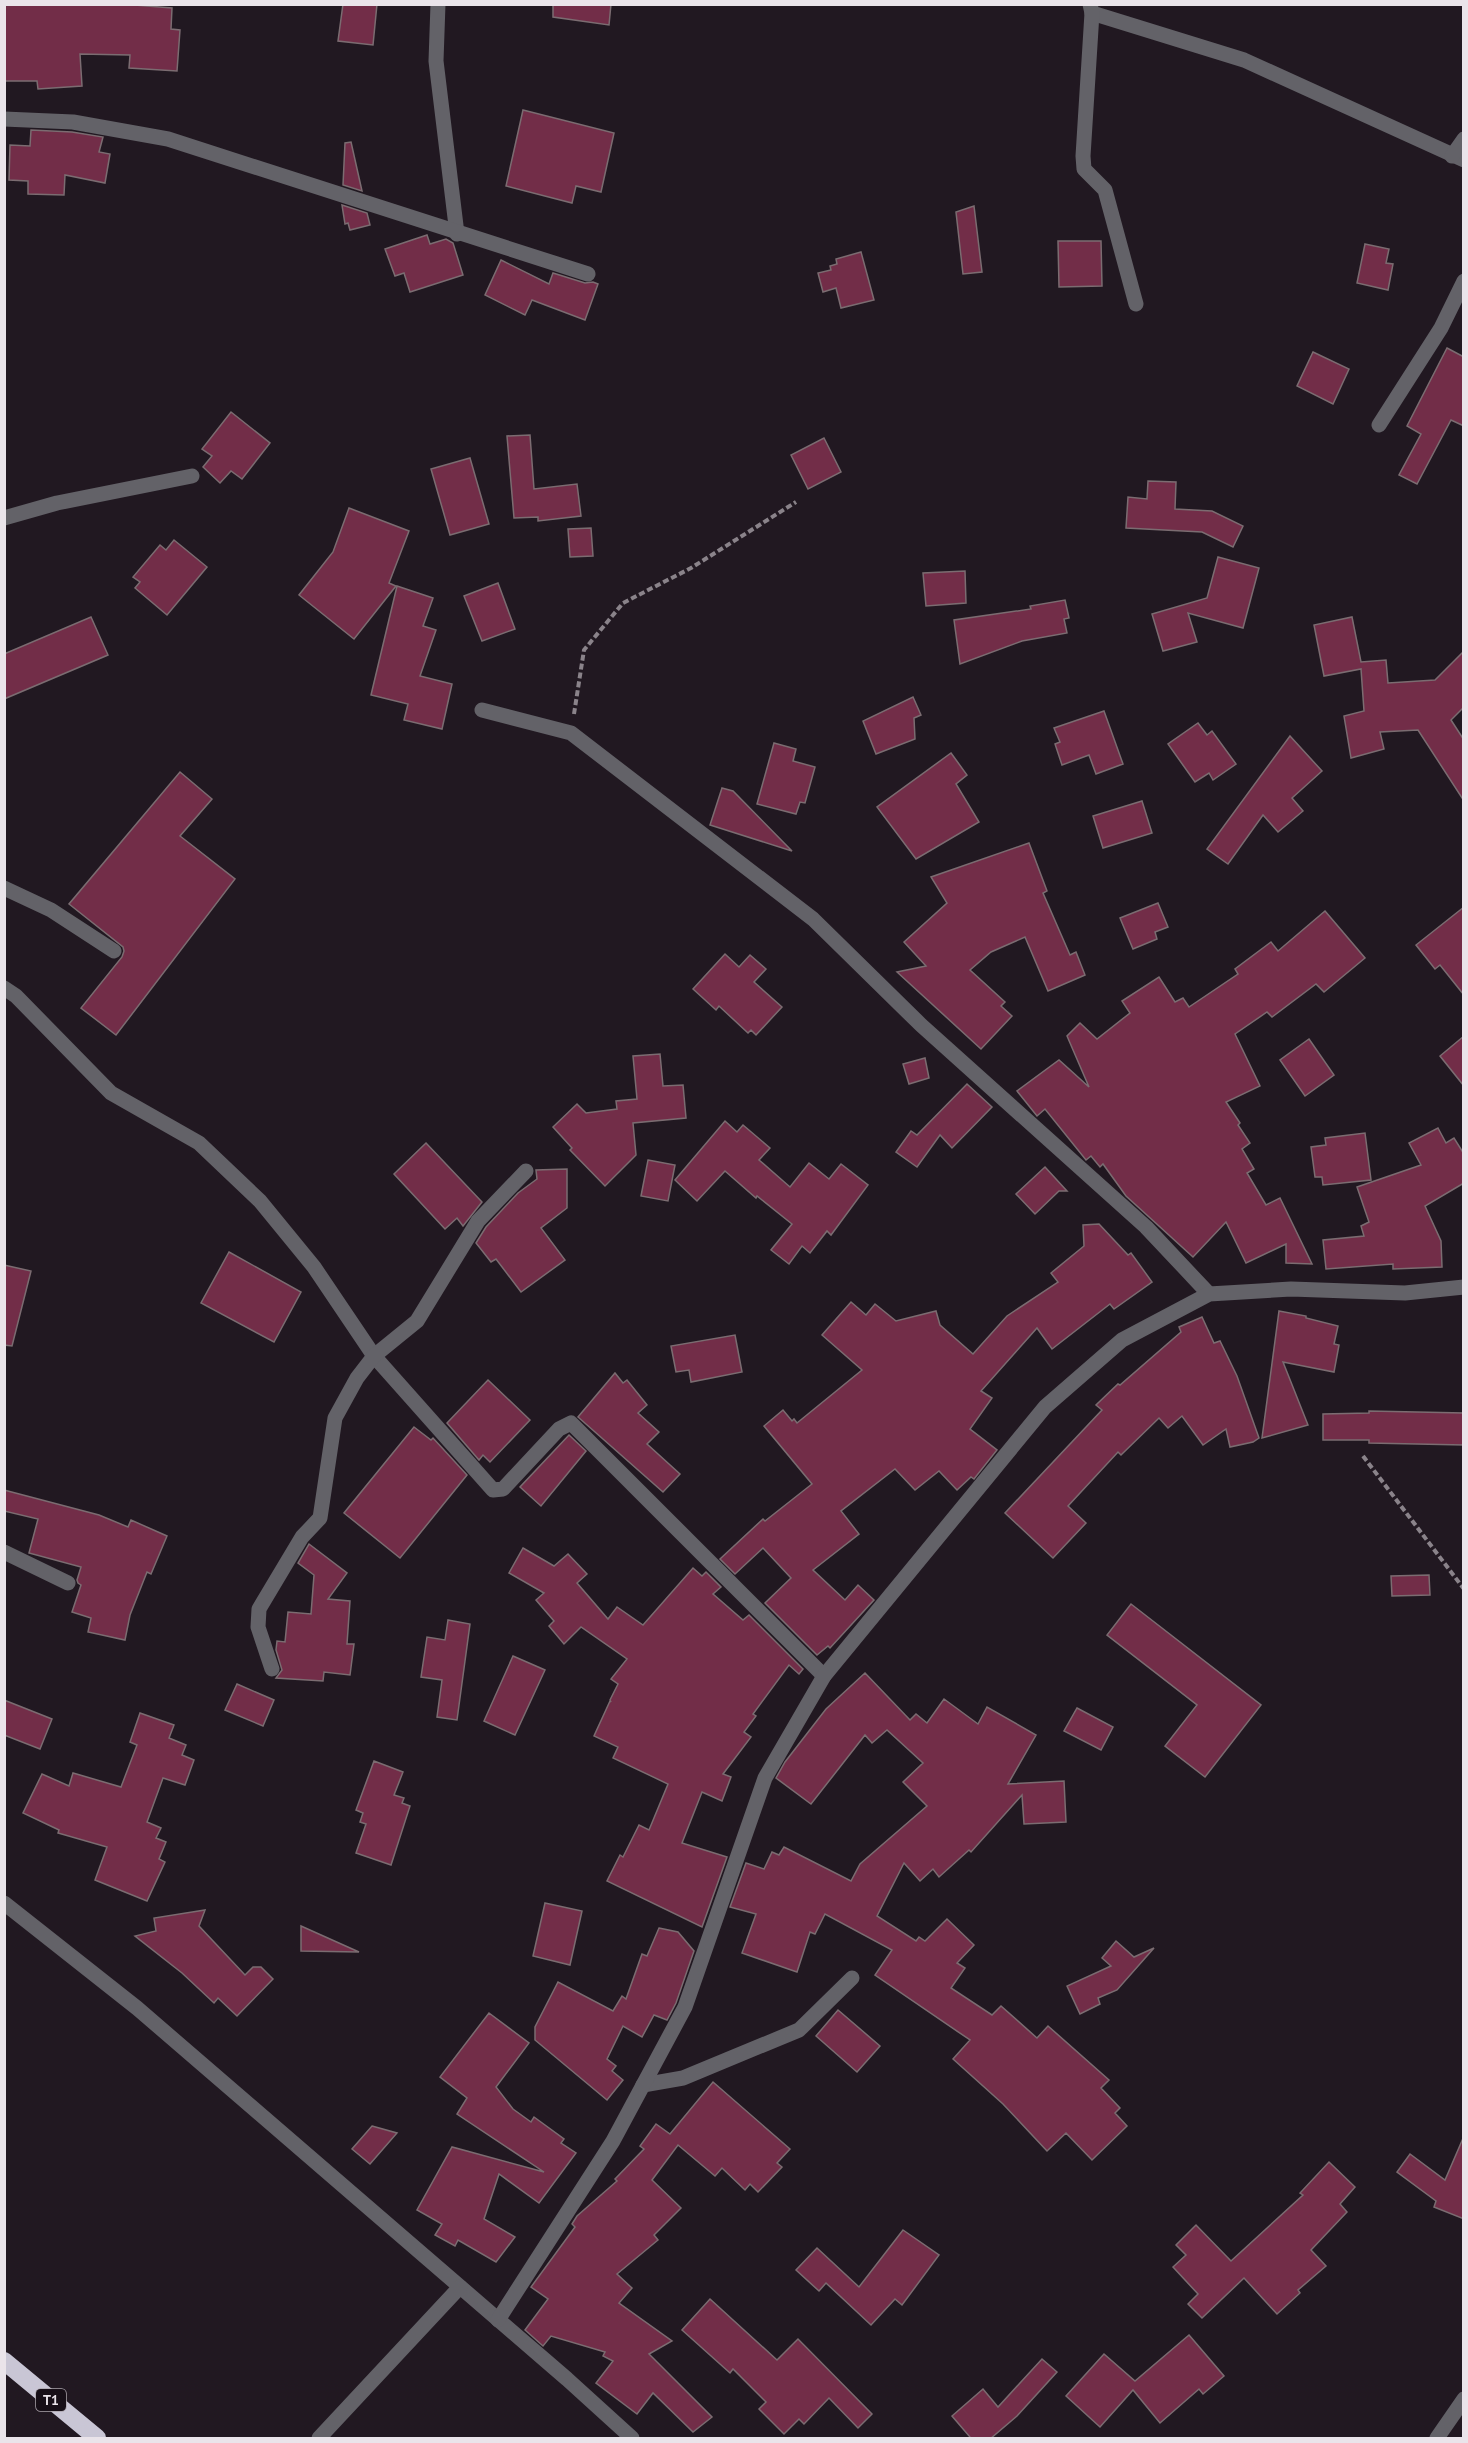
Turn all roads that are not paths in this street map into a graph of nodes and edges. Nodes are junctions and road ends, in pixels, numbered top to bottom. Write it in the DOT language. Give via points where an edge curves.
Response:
graph roads {
  1 [pos="438,4"];
  2 [pos="1091,9"];
  3 [pos="4,119"];
  4 [pos="1464,139"];
  5 [pos="1458,158"];
  6 [pos="457,234"];
  7 [pos="588,274"];
  8 [pos="1464,281"];
  9 [pos="1136,304"];
  10 [pos="1378,425"];
  11 [pos="192,476"];
  12 [pos="4,518"];
  13 [pos="482,710"];
  14 [pos="4,888"];
  15 [pos="114,951"];
  16 [pos="4,988"];
  17 [pos="526,1171"];
  18 [pos="1464,1287"];
  19 [pos="1209,1294"];
  20 [pos="374,1356"];
  21 [pos="4,1552"];
  22 [pos="68,1582"];
  23 [pos="272,1669"];
  24 [pos="824,1676"];
  25 [pos="4,1903"];
  26 [pos="852,1978"];
  27 [pos="643,2085"];
  28 [pos="460,2288"];
  29 [pos="498,2320"];
  30 [pos="4,2361"];
  31 [pos="1464,2399"];
  32 [pos="97,2439"];
  33 [pos="319,2439"];
  34 [pos="632,2439"];
  35 [pos="1437,2439"];
  1 -- 6 [label="street" via="436,61"];
  2 -- 5 [label="street" via="1244,60"];
  2 -- 9 [label="street" via="1084,169 1105,190"];
  3 -- 6 [label="street" via="73,122 168,139"];
  4 -- 5 [label="street"];
  6 -- 7 [label="street"];
  8 -- 10 [label="street" via="1441,328"];
  11 -- 12 [label="street" via="57,503"];
  13 -- 19 [label="street" via="571,733 813,919 921,1025 1146,1227"];
  14 -- 15 [label="street" via="51,910"];
  16 -- 20 [label="street" via="111,1093 199,1143 260,1201 314,1267"];
  17 -- 20 [label="street" via="478,1221 417,1321"];
  18 -- 19 [label="street" via="1405,1293 1291,1289"];
  19 -- 24 [label="street" via="1122,1340 1045,1407"];
  20 -- 23 [label="street" via="334,1418 320,1518 302,1538 259,1608 258,1627"];
  20 -- 24 [label="street" via="493,1490 503,1489 560,1429 571,1423"];
  21 -- 22 [label="street"];
  24 -- 27 [label="street" via="765,1778 685,2007"];
  25 -- 28 [label="street" via="137,2008"];
  26 -- 27 [label="street" via="799,2030 683,2078"];
  27 -- 29 [label="street" via="613,2141"];
  28 -- 29 [label="street"];
  28 -- 33 [label="street"];
  29 -- 34 [label="street"];
  30 -- 32 [label="highway, T1"];
  31 -- 35 [label="street"];
}
